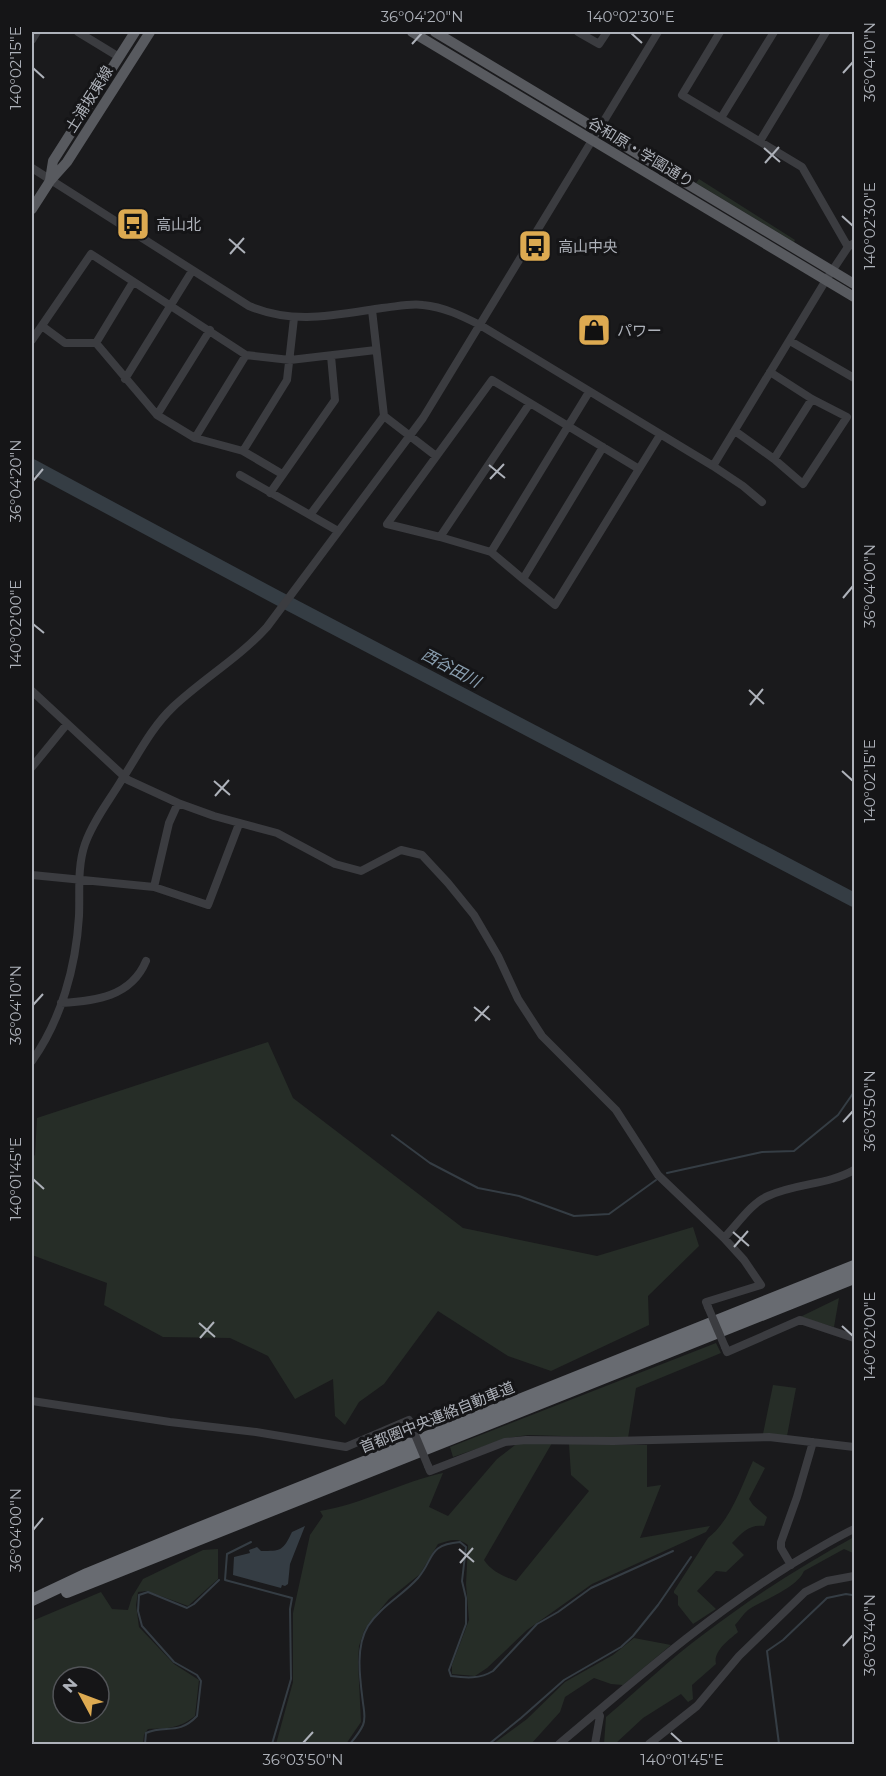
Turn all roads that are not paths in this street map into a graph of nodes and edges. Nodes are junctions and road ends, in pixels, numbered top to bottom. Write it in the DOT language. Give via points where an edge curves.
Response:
graph roads {
  1 [pos="37,32"];
  2 [pos="78,32"];
  3 [pos="135,32"];
  4 [pos="150,32"];
  5 [pos="412,32"];
  6 [pos="435,32"];
  7 [pos="578,32"];
  8 [pos="607,32"];
  9 [pos="658,32"];
  10 [pos="720,32"];
  11 [pos="774,32"];
  12 [pos="826,32"];
  13 [pos="32,40"];
  14 [pos="119,57"];
  15 [pos="721,118"];
  16 [pos="597,135"];
  17 [pos="760,141"];
  18 [pos="32,168"];
  19 [pos="50,181"];
  20 [pos="32,209"];
  21 [pos="851,245"];
  22 [pos="192,272"];
  23 [pos="829,276"];
  24 [pos="133,282"];
  25 [pos="855,284"];
  26 [pos="855,297"];
  27 [pos="170,305"];
  28 [pos="372,310"];
  29 [pos="294,318"];
  30 [pos="480,325"];
  31 [pos="42,326"];
  32 [pos="210,330"];
  33 [pos="32,340"];
  34 [pos="790,340"];
  35 [pos="96,343"];
  36 [pos="376,350"];
  37 [pos="246,355"];
  38 [pos="331,356"];
  39 [pos="290,360"];
  40 [pos="770,372"];
  41 [pos="855,378"];
  42 [pos="125,379"];
  43 [pos="589,392"];
  44 [pos="812,399"];
  45 [pos="530,403"];
  46 [pos="157,415"];
  47 [pos="384,416"];
  48 [pos="851,419"];
  49 [pos="568,426"];
  50 [pos="735,431"];
  51 [pos="660,435"];
  52 [pos="410,436"];
  53 [pos="195,438"];
  54 [pos="603,447"];
  55 [pos="243,451"];
  56 [pos="436,456"];
  57 [pos="774,459"];
  58 [pos="713,466"];
  59 [pos="639,469"];
  60 [pos="282,474"];
  61 [pos="240,475"];
  62 [pos="270,493"];
  63 [pos="762,502"];
  64 [pos="310,515"];
  65 [pos="338,531"];
  66 [pos="440,537"];
  67 [pos="491,552"];
  68 [pos="523,579"];
  69 [pos="32,691"];
  70 [pos="67,724"];
  71 [pos="32,767"];
  72 [pos="124,777"];
  73 [pos="178,803"];
  74 [pos="239,824"];
  75 [pos="32,875"];
  76 [pos="79,881"];
  77 [pos="154,887"];
  78 [pos="146,961"];
  79 [pos="61,1003"];
  80 [pos="32,1061"];
  81 [pos="855,1170"];
  82 [pos="724,1238"];
  83 [pos="855,1266"];
  84 [pos="855,1278"];
  85 [pos="855,1338"];
  86 [pos="32,1401"];
  87 [pos="813,1442"];
  88 [pos="855,1447"];
  89 [pos="855,1529"];
  90 [pos="791,1565"];
  91 [pos="855,1576"];
  92 [pos="32,1600"];
  93 [pos="32,1606"];
  94 [pos="598,1712"];
  95 [pos="559,1744"];
  96 [pos="595,1744"];
  97 [pos="649,1744"];
  1 -- 13 [label="street"];
  2 -- 14 [label="street"];
  3 -- 14 [label="main road, 土浦坂東線"];
  4 -- 19 [label="main road, 土浦坂東線" via="67,162"];
  5 -- 16 [label="main road, 谷和原・学園通り"];
  6 -- 16 [label="main road, 谷和原・学園通り"];
  7 -- 8 [label="street" via="599,44"];
  9 -- 16 [label="street"];
  10 -- 15 [label="street" via="682,95"];
  11 -- 15 [label="street"];
  12 -- 17 [label="street"];
  14 -- 19 [label="main road, 土浦坂東線" via="53,161"];
  15 -- 17 [label="street"];
  16 -- 23 [label="main road, 谷和原・学園通り"];
  16 -- 30 [label="street"];
  17 -- 21 [label="street" via="802,166"];
  18 -- 19 [label="street"];
  19 -- 20 [label="main road, 土浦坂東線"];
  19 -- 22 [label="street"];
  21 -- 23 [label="street"];
  22 -- 27 [label="street"];
  22 -- 29 [label="street" via="264,313"];
  23 -- 25 [label="main road, 谷和原・学園通り"];
  23 -- 26 [label="main road, 谷和原・学園通り"];
  23 -- 34 [label="street"];
  24 -- 27 [label="street"];
  24 -- 31 [label="street" via="91,254"];
  24 -- 35 [label="street"];
  27 -- 32 [label="street"];
  27 -- 42 [label="street"];
  28 -- 29 [label="street"];
  28 -- 30 [label="street" via="421,305 446,310"];
  28 -- 36 [label="street"];
  29 -- 39 [label="street"];
  30 -- 43 [label="street"];
  30 -- 52 [label="street"];
  31 -- 33 [label="street"];
  31 -- 35 [label="street" via="65,343"];
  32 -- 37 [label="street"];
  32 -- 46 [label="street"];
  34 -- 40 [label="street"];
  34 -- 41 [label="street"];
  35 -- 42 [label="street"];
  36 -- 38 [label="street"];
  36 -- 47 [label="street"];
  37 -- 39 [label="street"];
  37 -- 53 [label="street"];
  38 -- 39 [label="street"];
  38 -- 60 [label="street" via="335,400"];
  39 -- 55 [label="street" via="288,380"];
  40 -- 44 [label="street"];
  40 -- 50 [label="street"];
  42 -- 46 [label="street"];
  43 -- 49 [label="street"];
  43 -- 51 [label="street"];
  44 -- 48 [label="street"];
  44 -- 57 [label="street"];
  45 -- 49 [label="street"];
  45 -- 56 [label="street" via="492,380"];
  45 -- 66 [label="street"];
  46 -- 53 [label="street"];
  47 -- 52 [label="street"];
  47 -- 64 [label="street"];
  48 -- 57 [label="street" via="803,484"];
  49 -- 54 [label="street"];
  49 -- 67 [label="street"];
  50 -- 57 [label="street"];
  50 -- 58 [label="street"];
  51 -- 58 [label="street"];
  51 -- 59 [label="street"];
  52 -- 56 [label="street"];
  52 -- 65 [label="street"];
  53 -- 55 [label="street"];
  54 -- 59 [label="street"];
  54 -- 68 [label="street"];
  55 -- 60 [label="street"];
  56 -- 66 [label="street" via="387,524"];
  58 -- 63 [label="street"];
  59 -- 68 [label="street" via="555,605"];
  60 -- 62 [label="street"];
  61 -- 62 [label="street"];
  62 -- 64 [label="street"];
  64 -- 65 [label="street"];
  65 -- 72 [label="street" via="248,647 160,720"];
  66 -- 67 [label="street"];
  67 -- 68 [label="street"];
  69 -- 70 [label="street"];
  70 -- 71 [label="street"];
  70 -- 72 [label="street"];
  72 -- 73 [label="street"];
  72 -- 76 [label="street" via="88,836"];
  73 -- 74 [label="street"];
  73 -- 77 [label="street"];
  74 -- 77 [label="street" via="208,905"];
  74 -- 82 [label="street" via="277,833 335,864 361,871 401,850 422,855 474,915 542,1036 616,1110 658,1175"];
  75 -- 76 [label="street"];
  76 -- 77 [label="street"];
  76 -- 79 [label="street" via="78,928"];
  78 -- 79 [label="street" via="135,978 115,993 94,1001"];
  79 -- 80 [label="street"];
  81 -- 82 [label="street" via="840,1178 768,1196"];
  82 -- 85 [label="street, bridge" via="761,1285 706,1302 727,1352 800,1320"];
  83 -- 92 [label="highway, 首都圏中央連絡自動車道" via="210,1523"];
  84 -- 93 [label="highway, 首都圏中央連絡自動車道"];
  86 -- 87 [label="street, bridge" via="346,1447 409,1420 430,1471 505,1442 526,1440 613,1442 757,1437"];
  87 -- 88 [label="street"];
  87 -- 90 [label="street" via="781,1542"];
  89 -- 90 [label="street"];
  90 -- 94 [label="street" via="695,1630"];
  91 -- 97 [label="street" via="827,1581 804,1592 697,1706"];
  94 -- 95 [label="street"];
  94 -- 96 [label="street"];
}
